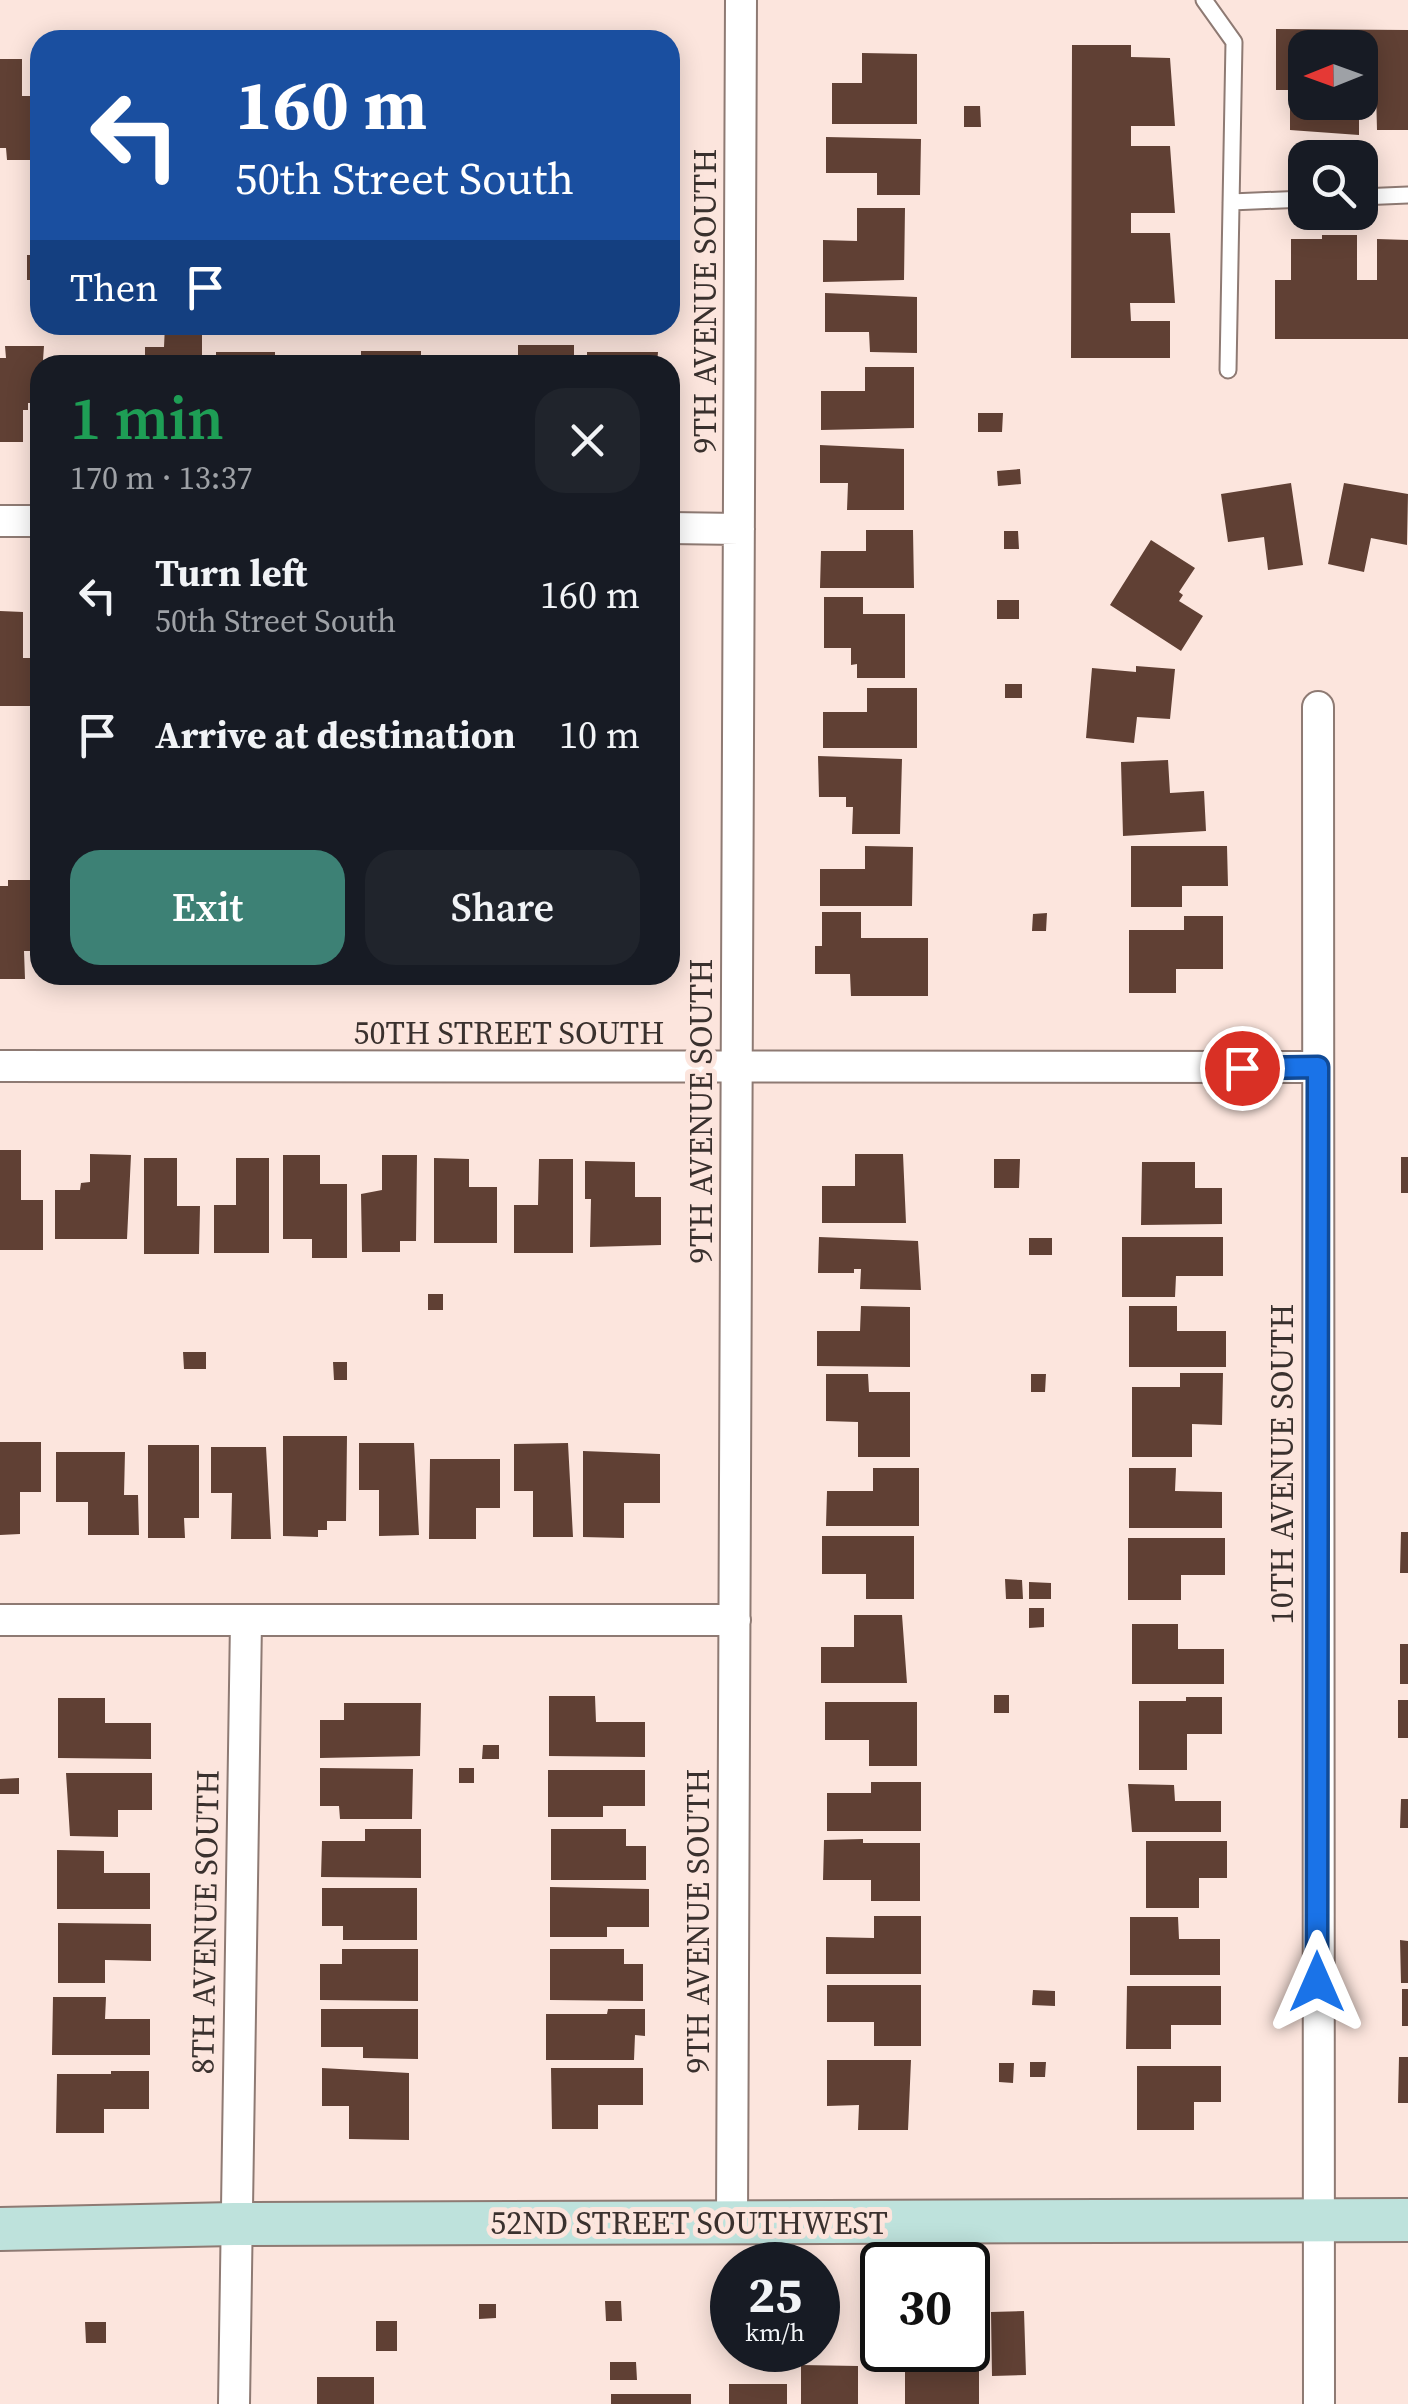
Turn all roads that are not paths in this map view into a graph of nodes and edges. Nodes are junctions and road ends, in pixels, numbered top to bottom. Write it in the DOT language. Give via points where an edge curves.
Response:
graph roads {
  1 [pos="741,0"];
  2 [pos="1204,0"];
  3 [pos="1408,195"];
  4 [pos="1378,196"];
  5 [pos="1288,200"];
  6 [pos="1231,202"];
  7 [pos="1228,370"];
  8 [pos="0,521"];
  9 [pos="30,522"];
  10 [pos="680,528"];
  11 [pos="739,529"];
  12 [pos="1318,707"];
  13 [pos="0,1066"];
  14 [pos="1318,1067"];
  15 [pos="736,1069"];
  16 [pos="0,1620"];
  17 [pos="734,1620"];
  18 [pos="246,1621"];
  19 [pos="1317,2220"];
  20 [pos="1408,2220"];
  21 [pos="732,2223"];
  22 [pos="234,2224"];
  23 [pos="0,2229"];
  24 [pos="234,2404"];
  25 [pos="1318,2404"];
  1 -- 11 [label="street, 9TH AVENUE SOUTH"];
  2 -- 6 [label="lane" via="1234,42"];
  3 -- 4 [label="lane"];
  5 -- 6 [label="lane"];
  6 -- 7 [label="lane"];
  8 -- 9 [label="street"];
  10 -- 11 [label="street"];
  11 -- 15 [label="street, 9TH AVENUE SOUTH"];
  12 -- 14 [label="street, 10TH AVENUE SOUTH"];
  13 -- 15 [label="street, 50TH STREET SOUTH"];
  14 -- 15 [label="street, 50TH STREET SOUTH"];
  14 -- 19 [label="street, 10TH AVENUE SOUTH"];
  15 -- 17 [label="street, 9TH AVENUE SOUTH"];
  16 -- 18 [label="street"];
  17 -- 18 [label="street"];
  17 -- 21 [label="street, 9TH AVENUE SOUTH"];
  18 -- 22 [label="street, 8TH AVENUE SOUTH"];
  19 -- 20 [label="street, 52ND STREET SOUTHWEST"];
  19 -- 21 [label="street, 52ND STREET SOUTHWEST"];
  19 -- 25 [label="street, 10TH AVENUE SOUTH"];
  21 -- 22 [label="street, 52ND STREET SOUTHWEST"];
  22 -- 23 [label="street, 52ND STREET SOUTHWEST"];
  22 -- 24 [label="street, 8TH AVENUE SOUTH"];
}
